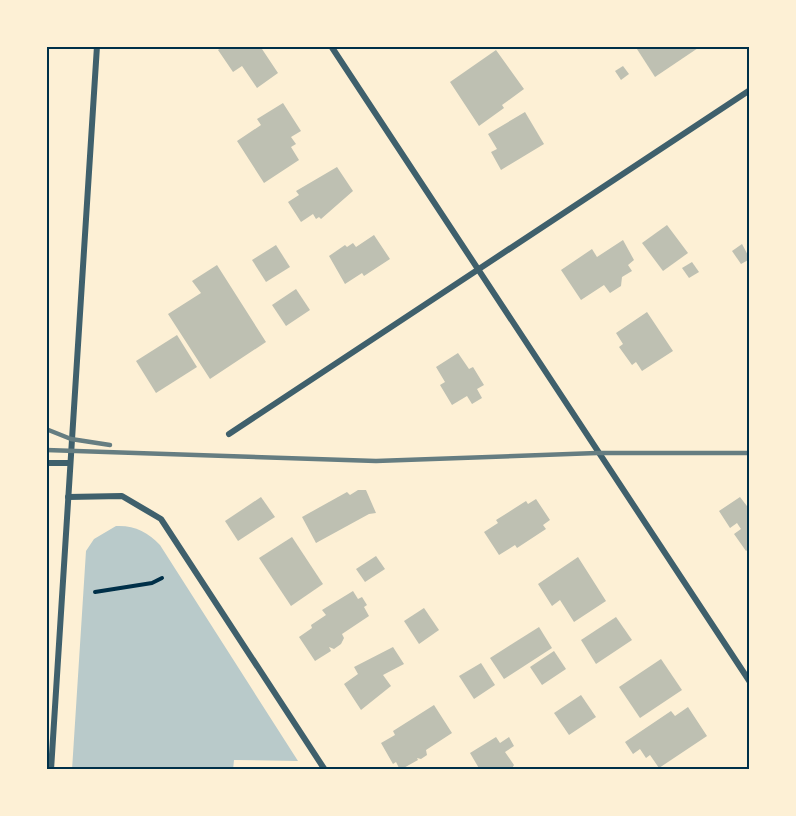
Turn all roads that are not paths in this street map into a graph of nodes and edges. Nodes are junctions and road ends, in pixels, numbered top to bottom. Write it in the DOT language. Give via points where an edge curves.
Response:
graph roads {
  1 [pos="97,46"];
  2 [pos="330,46"];
  3 [pos="750,90"];
  4 [pos="478,268"];
  5 [pos="229,434"];
  6 [pos="46,463"];
  7 [pos="70,463"];
  8 [pos="68,497"];
  9 [pos="750,682"];
  10 [pos="51,770"];
  11 [pos="325,770"];
  1 -- 7 [label="street"];
  2 -- 4 [label="street"];
  3 -- 4 [label="street"];
  4 -- 5 [label="street"];
  4 -- 9 [label="street"];
  6 -- 7 [label="street"];
  7 -- 8 [label="street"];
  8 -- 10 [label="street"];
  8 -- 11 [label="street" via="122,496 162,519"];
}
